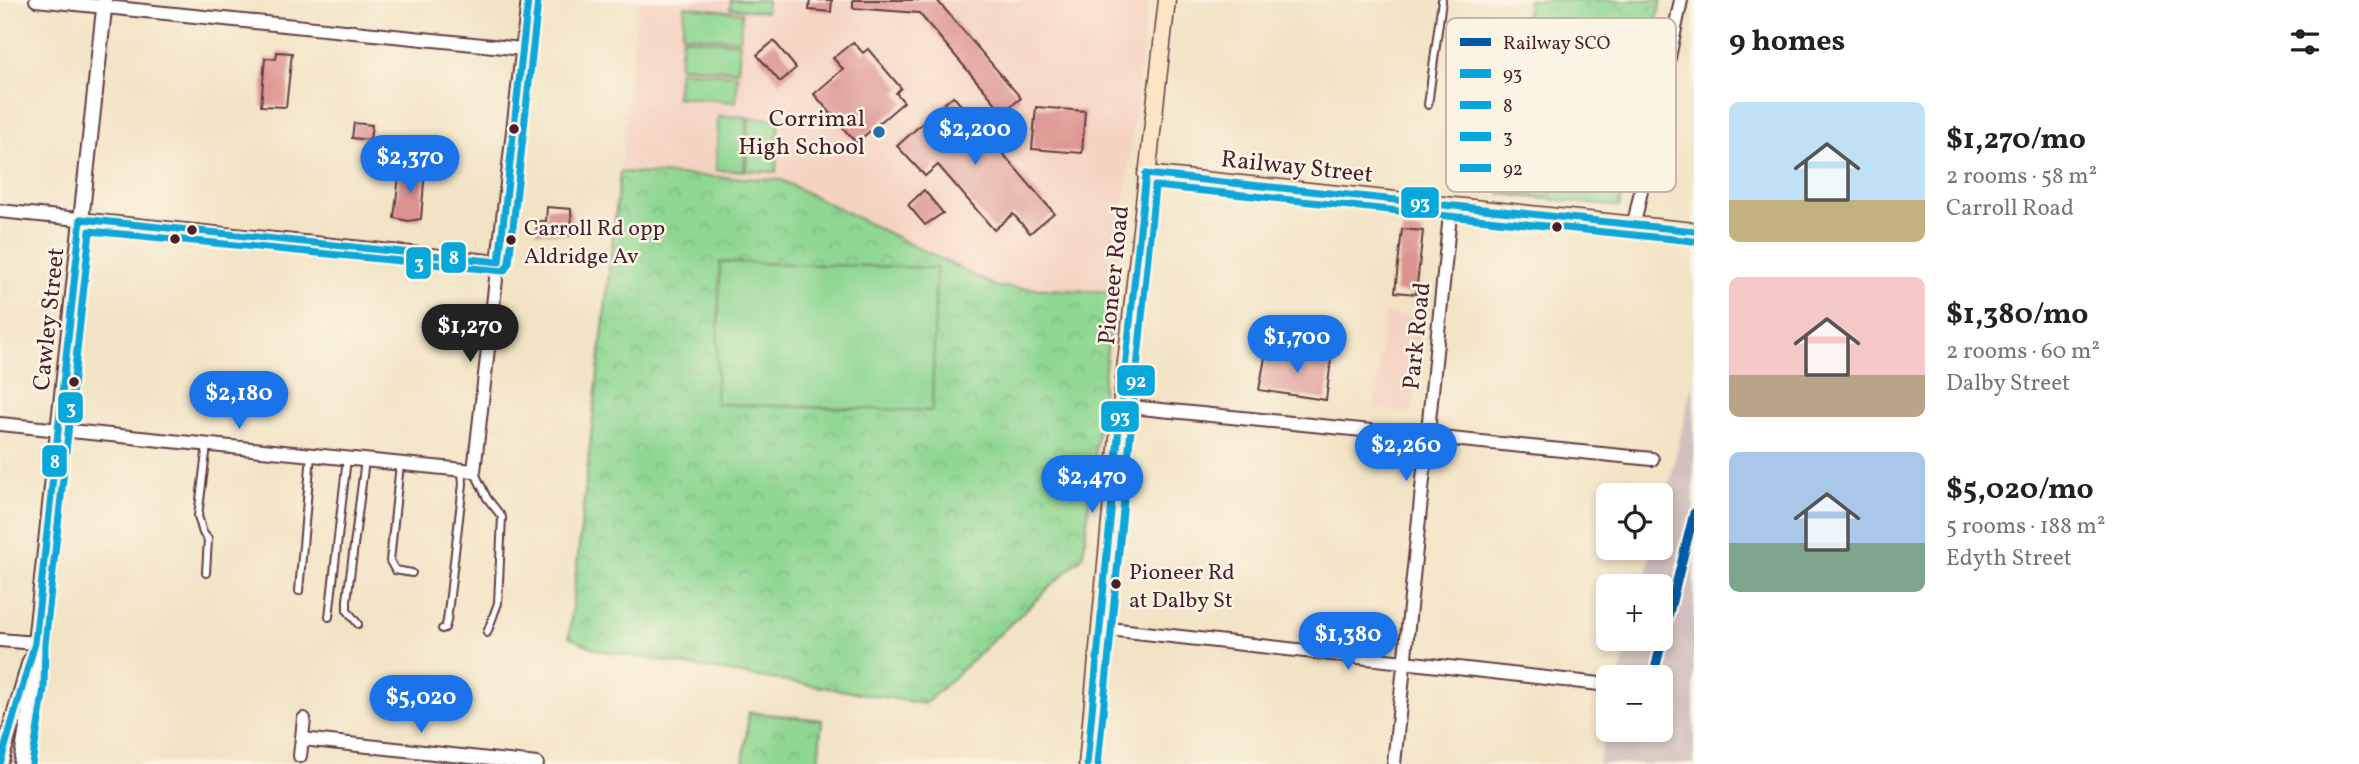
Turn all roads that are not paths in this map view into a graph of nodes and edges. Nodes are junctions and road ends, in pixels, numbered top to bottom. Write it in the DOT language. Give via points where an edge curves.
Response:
graph roads {
  1 [pos="36,0"];
  2 [pos="528,0"];
  3 [pos="1167,0"];
  4 [pos="1443,0"];
  5 [pos="1681,0"];
  6 [pos="104,4"];
  7 [pos="1676,24"];
  8 [pos="523,49"];
  9 [pos="1428,105"];
  10 [pos="1146,174"];
  11 [pos="1641,192"];
  12 [pos="1451,205"];
  13 [pos="0,211"];
  14 [pos="81,219"];
  15 [pos="1634,224"];
  16 [pos="1694,231"];
  17 [pos="499,262"];
  18 [pos="1121,406"];
  19 [pos="0,424"];
  20 [pos="59,430"];
  21 [pos="1428,436"];
  22 [pos="207,445"];
  23 [pos="311,455"];
  24 [pos="347,458"];
  25 [pos="1652,459"];
  26 [pos="365,460"];
  27 [pos="400,464"];
  28 [pos="468,470"];
  29 [pos="206,573"];
  30 [pos="412,573"];
  31 [pos="299,591"];
  32 [pos="329,617"];
  33 [pos="358,624"];
  34 [pos="1100,628"];
  35 [pos="442,629"];
  36 [pos="487,633"];
  37 [pos="0,639"];
  38 [pos="35,643"];
  39 [pos="1405,662"];
  40 [pos="1596,684"];
  41 [pos="304,719"];
  42 [pos="302,739"];
  43 [pos="300,756"];
  44 [pos="0,764"];
  45 [pos="21,764"];
  46 [pos="537,764"];
  47 [pos="1087,764"];
  48 [pos="1394,764"];
  1 -- 6 [label="street"];
  2 -- 8 [label="street"];
  3 -- 10 [label="main road, Pioneer Road"];
  4 -- 9 [label="lane"];
  5 -- 7 [label="street"];
  6 -- 8 [label="street"];
  6 -- 14 [label="street, Cawley Street"];
  8 -- 17 [label="street"];
  10 -- 12 [label="main road, Railway Street"];
  10 -- 18 [label="main road, Pioneer Road"];
  11 -- 15 [label="street"];
  12 -- 15 [label="main road, Railway Street"];
  12 -- 21 [label="street, Park Road"];
  13 -- 14 [label="street"];
  14 -- 17 [label="street"];
  14 -- 20 [label="street, Cawley Street"];
  15 -- 16 [label="main road, Railway Street"];
  17 -- 28 [label="street"];
  18 -- 21 [label="street"];
  18 -- 34 [label="main road, Pioneer Road"];
  19 -- 20 [label="street"];
  20 -- 22 [label="street"];
  20 -- 38 [label="street, Cawley Street"];
  21 -- 25 [label="street"];
  21 -- 39 [label="street, Park Road"];
  22 -- 23 [label="street"];
  22 -- 29 [label="lane" via="198,516 208,539"];
  23 -- 24 [label="street"];
  23 -- 31 [label="lane"];
  24 -- 26 [label="street"];
  24 -- 32 [label="lane"];
  26 -- 27 [label="street"];
  26 -- 33 [label="lane" via="346,600"];
  27 -- 28 [label="street"];
  27 -- 30 [label="lane" via="390,561 395,570"];
  28 -- 35 [label="lane" via="447,624"];
  28 -- 36 [label="lane" via="500,511 503,524 498,603"];
  34 -- 39 [label="street"];
  34 -- 47 [label="main road, Pioneer Road"];
  37 -- 38 [label="street"];
  38 -- 44 [label="street, Cawley Street"];
  38 -- 45 [label="street, Cawley Street" via="34,686"];
  39 -- 40 [label="street"];
  39 -- 48 [label="street, Park Road"];
  41 -- 42 [label="street"];
  42 -- 43 [label="street"];
  42 -- 46 [label="street"];
}
